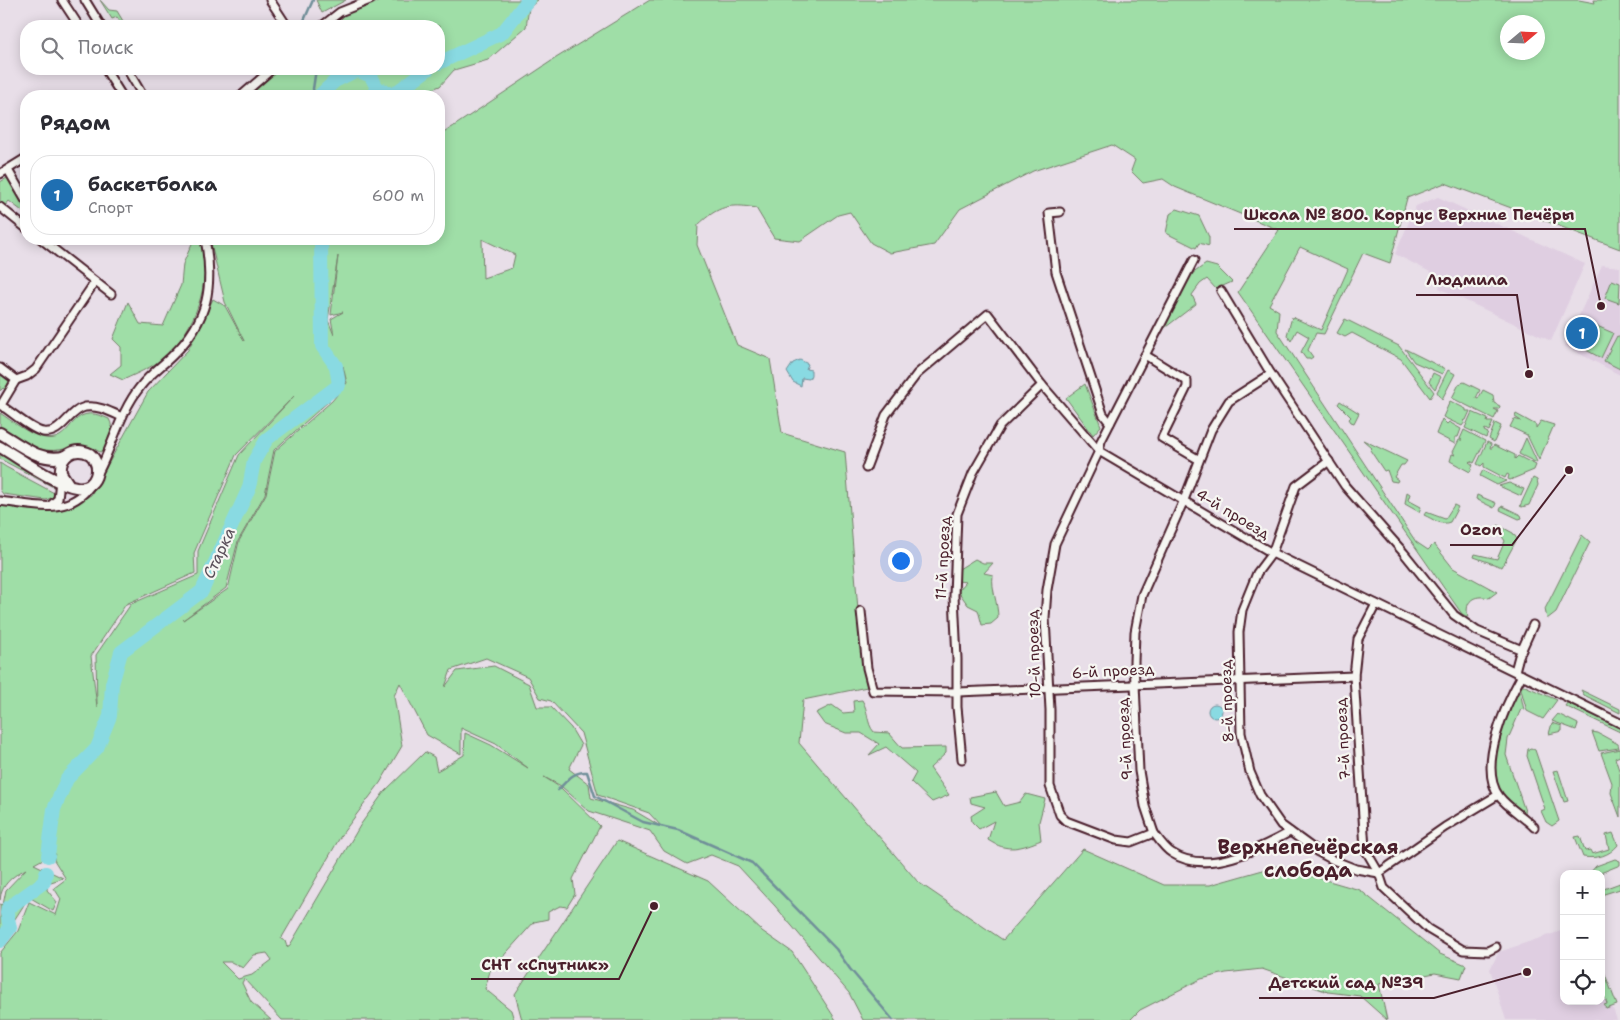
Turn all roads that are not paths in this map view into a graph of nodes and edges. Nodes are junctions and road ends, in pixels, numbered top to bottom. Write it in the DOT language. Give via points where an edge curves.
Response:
graph roads {
  1 [pos="62,0"];
  2 [pos="85,0"];
  3 [pos="270,0"];
  4 [pos="370,0"];
  5 [pos="75,20"];
  6 [pos="97,20"];
  7 [pos="283,20"];
  8 [pos="330,20"];
  9 [pos="109,75"];
  10 [pos="131,75"];
  11 [pos="265,75"];
  12 [pos="118,90"];
  13 [pos="140,90"];
  14 [pos="248,90"];
  15 [pos="20,164"];
  16 [pos="8,170"];
  17 [pos="0,174"];
  18 [pos="20,191"];
  19 [pos="0,208"];
  20 [pos="1060,212"];
  21 [pos="20,223"];
  22 [pos="48,245"];
  23 [pos="53,245"];
  24 [pos="206,245"];
  25 [pos="57,252"];
  26 [pos="1194,260"];
  27 [pos="95,282"];
  28 [pos="1221,291"];
  29 [pos="111,294"];
  30 [pos="1145,354"];
  31 [pos="0,368"];
  32 [pos="1271,374"];
  33 [pos="16,380"];
  34 [pos="1042,385"];
  35 [pos="1,405"];
  36 [pos="122,417"];
  37 [pos="1110,423"];
  38 [pos="0,433"];
  39 [pos="0,447"];
  40 [pos="1098,451"];
  41 [pos="108,453"];
  42 [pos="66,456"];
  43 [pos="92,456"];
  44 [pos="1196,458"];
  45 [pos="1329,461"];
  46 [pos="866,468"];
  47 [pos="95,478"];
  48 [pos="64,483"];
  49 [pos="1184,500"];
  50 [pos="0,501"];
  51 [pos="50,506"];
  52 [pos="1272,553"];
  53 [pos="1376,604"];
  54 [pos="861,611"];
  55 [pos="1533,626"];
  56 [pos="1522,650"];
  57 [pos="1519,673"];
  58 [pos="1354,676"];
  59 [pos="1239,680"];
  60 [pos="1136,683"];
  61 [pos="1049,687"];
  62 [pos="958,692"];
  63 [pos="1620,723"];
  64 [pos="962,759"];
  65 [pos="1498,795"];
  66 [pos="1534,827"];
  67 [pos="1290,832"];
  68 [pos="1154,833"];
  69 [pos="1379,873"];
  70 [pos="1496,947"];
  1 -- 5 [label="street"];
  2 -- 6 [label="street"];
  3 -- 7 [label="street"];
  4 -- 8 [label="street" via="340,12"];
  9 -- 12 [label="street"];
  10 -- 13 [label="street"];
  11 -- 14 [label="street"];
  15 -- 16 [label="street"];
  16 -- 17 [label="street"];
  16 -- 18 [label="street"];
  19 -- 21 [label="street"];
  20 -- 37 [label="street" via="1048,213 1056,272 1103,414"];
  22 -- 25 [label="street"];
  23 -- 25 [label="street"];
  24 -- 36 [label="street" via="210,287 200,318 175,353 140,386"];
  25 -- 27 [label="street"];
  26 -- 30 [label="street, 10-й проезд"];
  27 -- 29 [label="street"];
  27 -- 33 [label="street" via="36,369"];
  28 -- 32 [label="street"];
  30 -- 37 [label="street, 10-й проезд"];
  30 -- 44 [label="street" via="1187,381 1162,438"];
  31 -- 33 [label="street"];
  32 -- 45 [label="street"];
  32 -- 49 [label="street, 9-й проезд" via="1229,401 1211,430"];
  33 -- 35 [label="street"];
  34 -- 40 [label="street, 4-й проезд"];
  34 -- 46 [label="street, 4-й проезд" via="988,314 917,374 886,416"];
  34 -- 62 [label="street, 11-й проезд" via="1000,426 973,473 957,514 954,596"];
  35 -- 36 [label="street" via="40,432 60,427 85,407 101,408"];
  36 -- 41 [label="street"];
  37 -- 40 [label="street, 10-й проезд"];
  38 -- 42 [label="street" via="37,455 46,458"];
  39 -- 48 [label="street"];
  40 -- 49 [label="street, 4-й проезд"];
  40 -- 61 [label="street, 10-й проезд" via="1055,544 1046,618"];
  41 -- 43 [label="street"];
  41 -- 47 [label="street"];
  42 -- 43 [label="street" via="80,450"];
  42 -- 48 [label="street" via="61,470"];
  43 -- 47 [label="street" via="97,465"];
  45 -- 52 [label="street, 8-й проезд" via="1296,486"];
  45 -- 56 [label="street" via="1345,486 1454,615 1477,631"];
  47 -- 48 [label="street" via="82,488"];
  47 -- 51 [label="street" via="80,498 60,507"];
  48 -- 51 [label="street" via="58,499"];
  49 -- 52 [label="street, 4-й проезд"];
  49 -- 60 [label="street, 9-й проезд" via="1142,595 1135,632"];
  50 -- 51 [label="street"];
  52 -- 53 [label="street, 4-й проезд"];
  52 -- 59 [label="street, 8-й проезд" via="1257,573 1242,610"];
  53 -- 57 [label="street, 4-й проезд"];
  53 -- 58 [label="street, 7-й проезд" via="1358,639"];
  54 -- 62 [label="street, 6-й проезд" via="866,668 873,691"];
  55 -- 56 [label="street"];
  56 -- 57 [label="street"];
  57 -- 63 [label="street, 4-й проезд"];
  57 -- 65 [label="street" via="1498,730 1490,764"];
  58 -- 59 [label="street, 6-й проезд"];
  58 -- 69 [label="street, 7-й проезд" via="1363,841 1368,857"];
  59 -- 60 [label="street, 6-й проезд"];
  59 -- 67 [label="street, 8-й проезд" via="1241,734 1250,772 1268,807"];
  60 -- 61 [label="street, 6-й проезд"];
  60 -- 68 [label="street, 9-й проезд" via="1140,771 1145,806"];
  61 -- 62 [label="street, 6-й проезд"];
  61 -- 68 [label="street, 10-й проезд" via="1051,794 1060,815 1066,821 1130,842"];
  62 -- 64 [label="street, 11-й проезд" via="956,707"];
  65 -- 66 [label="street"];
  65 -- 69 [label="street"];
  67 -- 68 [label="street" via="1263,847 1236,856 1203,861 1171,853"];
  67 -- 69 [label="street, 8-й проезд" via="1333,860"];
  69 -- 70 [label="street" via="1384,888 1440,938 1463,950 1488,951"];
}
